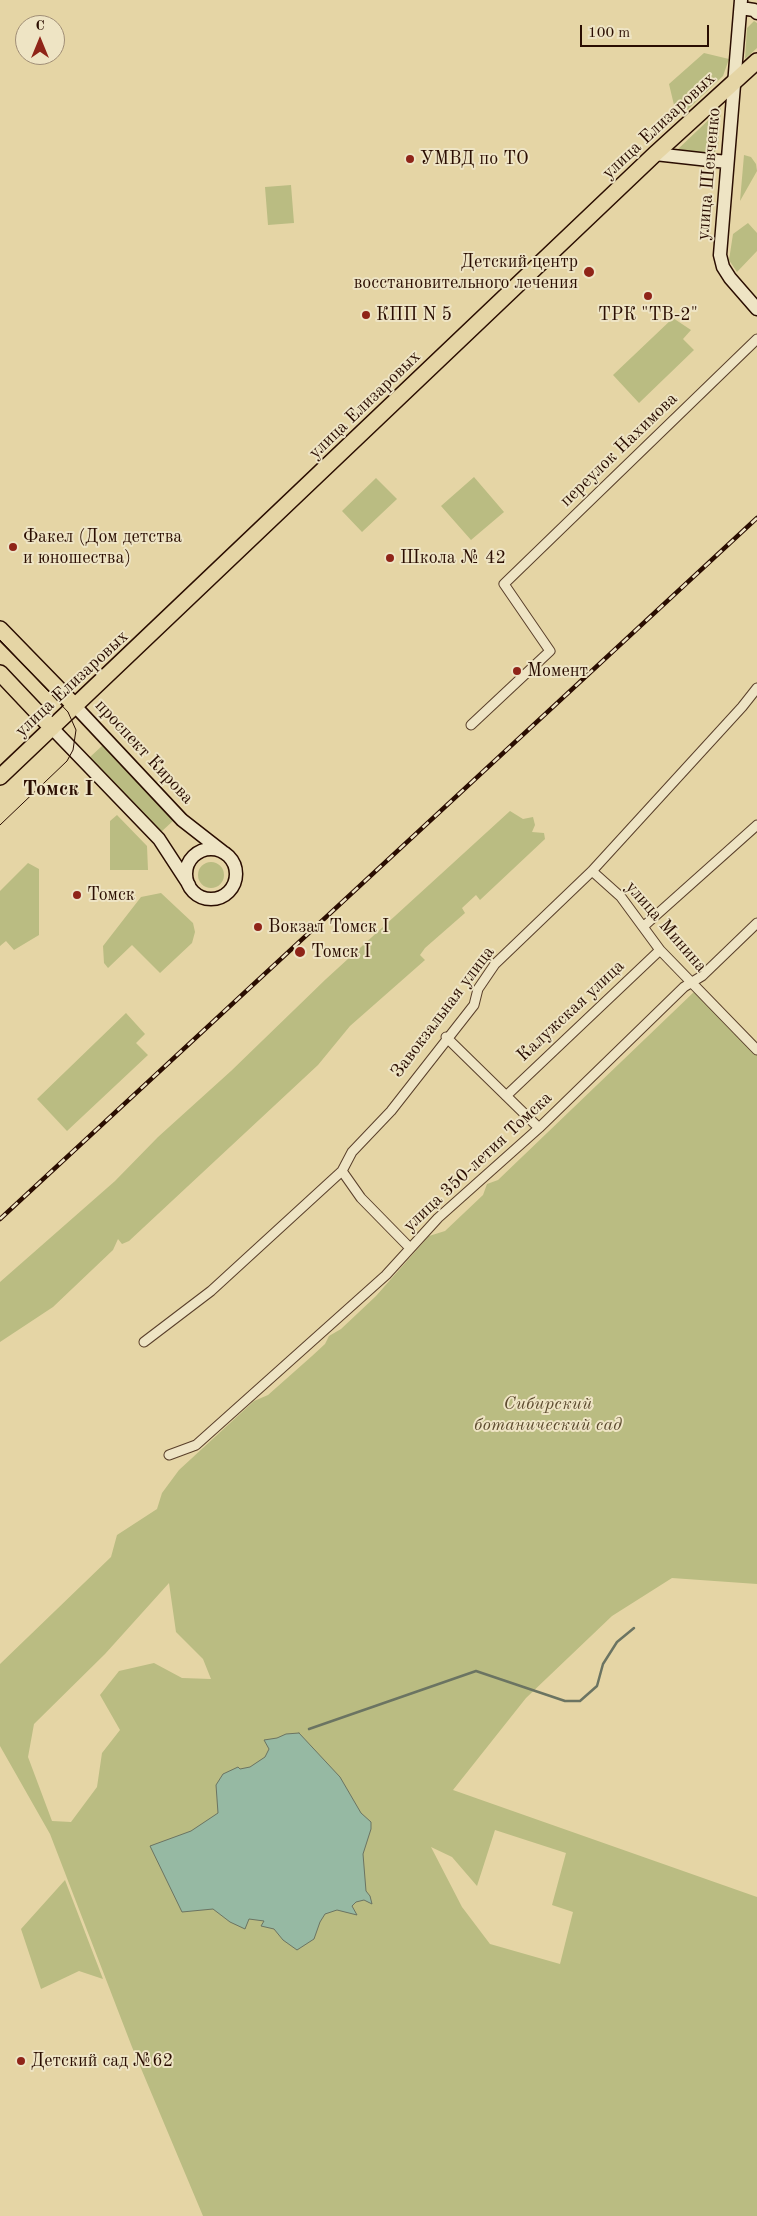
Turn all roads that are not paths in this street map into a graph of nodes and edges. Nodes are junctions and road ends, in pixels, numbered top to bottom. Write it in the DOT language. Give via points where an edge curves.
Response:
graph roads {
  1 [pos="741,4"];
  2 [pos="757,13"];
  3 [pos="757,61"];
  4 [pos="736,80"];
  5 [pos="655,154"];
  6 [pos="727,162"];
  7 [pos="757,309"];
  8 [pos="757,339"];
  9 [pos="0,629"];
  10 [pos="0,673"];
  11 [pos="757,688"];
  12 [pos="75,706"];
  13 [pos="471,725"];
  14 [pos="52,728"];
  15 [pos="0,777"];
  16 [pos="757,824"];
  17 [pos="222,852"];
  18 [pos="592,871"];
  19 [pos="189,885"];
  20 [pos="757,923"];
  21 [pos="644,926"];
  22 [pos="660,950"];
  23 [pos="692,982"];
  24 [pos="446,1037"];
  25 [pos="755,1043"];
  26 [pos="506,1096"];
  27 [pos="539,1128"];
  28 [pos="342,1171"];
  29 [pos="410,1248"];
  30 [pos="144,1342"];
  31 [pos="169,1455"];
  1 -- 2 [label="main road"];
  1 -- 4 [label="main road, улица Шевченко"];
  3 -- 4 [label="main road, улица Елизаровых"];
  4 -- 5 [label="main road, улица Елизаровых"];
  4 -- 6 [label="main road, улица Шевченко"];
  5 -- 6 [label="main road"];
  5 -- 12 [label="main road, улица Елизаровых"];
  6 -- 7 [label="main road, улица Шевченко" via="720,255 723,268"];
  8 -- 13 [label="street, переулок Нахимова" via="504,584 550,651"];
  9 -- 12 [label="main road, проспект Кирова"];
  10 -- 14 [label="main road"];
  11 -- 18 [label="street, Завокзальная улица"];
  12 -- 14 [label="main road, улица Елизаровых"];
  12 -- 17 [label="main road, проспект Кирова" via="182,820"];
  14 -- 15 [label="main road, улица Елизаровых"];
  14 -- 19 [label="main road" via="159,839"];
  16 -- 21 [label="street"];
  17 -- 19 [label="main road" via="209,849 194,856 187,868"];
  17 -- 19 [label="main road" via="232,860 236,870 230,889 220,897 208,898 197,894"];
  18 -- 21 [label="street, улица Минина" via="621,898"];
  18 -- 24 [label="street, Завокзальная улица" via="496,964 478,989 474,1005"];
  20 -- 23 [label="street, улица 350-летия Томска"];
  21 -- 22 [label="street, улица Минина"];
  22 -- 23 [label="street, улица Минина"];
  22 -- 26 [label="street, Калужская улица"];
  23 -- 25 [label="street, улица Минина"];
  23 -- 27 [label="street, улица 350-летия Томска"];
  24 -- 26 [label="street"];
  24 -- 28 [label="street, Завокзальная улица" via="391,1111 352,1152"];
  26 -- 27 [label="street"];
  27 -- 29 [label="street, улица 350-летия Томска" via="438,1218"];
  28 -- 29 [label="street" via="361,1198"];
  28 -- 30 [label="street, Завокзальная улица" via="211,1291"];
  29 -- 31 [label="street, улица 350-летия Томска" via="386,1274 196,1445"];
}
